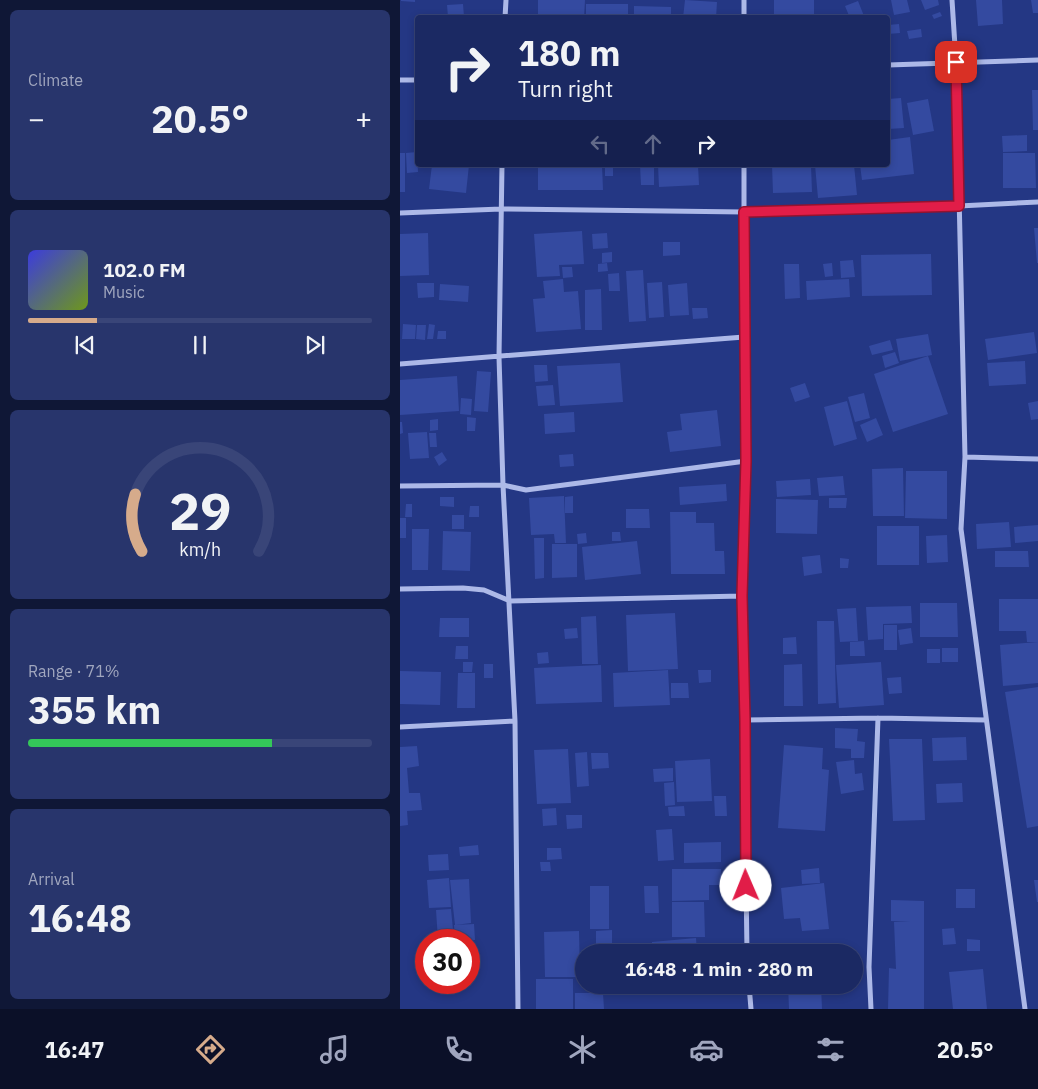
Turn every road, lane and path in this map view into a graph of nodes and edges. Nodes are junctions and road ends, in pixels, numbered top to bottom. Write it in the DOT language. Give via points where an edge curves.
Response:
graph roads {
  1 [pos="506,0"];
  2 [pos="744,0"];
  3 [pos="952,0"];
  4 [pos="505,15"];
  5 [pos="744,15"];
  6 [pos="1038,60"];
  7 [pos="956,62"];
  8 [pos="890,65"];
  9 [pos="400,80"];
  10 [pos="415,80"];
  11 [pos="502,167"];
  12 [pos="744,167"];
  13 [pos="1038,202"];
  14 [pos="959,206"];
  15 [pos="501,209"];
  16 [pos="744,212"];
  17 [pos="400,213"];
  18 [pos="744,337"];
  19 [pos="498,357"];
  20 [pos="400,364"];
  21 [pos="965,457"];
  22 [pos="1038,459"];
  23 [pos="746,461"];
  24 [pos="503,485"];
  25 [pos="400,486"];
  26 [pos="400,589"];
  27 [pos="742,596"];
  28 [pos="510,601"];
  29 [pos="878,718"];
  30 [pos="745,720"];
  31 [pos="986,720"];
  32 [pos="516,721"];
  33 [pos="400,726"];
  34 [pos="747,944"];
  35 [pos="750,994"];
  36 [pos="518,1009"];
  37 [pos="751,1009"];
  38 [pos="871,1009"];
  39 [pos="1025,1009"];
  1 -- 4 [label="street"];
  2 -- 5 [label="street"];
  3 -- 7 [label="street"];
  6 -- 7 [label="street"];
  7 -- 8 [label="street"];
  7 -- 14 [label="street"];
  9 -- 10 [label="street"];
  11 -- 15 [label="street"];
  12 -- 16 [label="street"];
  13 -- 14 [label="street"];
  14 -- 16 [label="street"];
  14 -- 21 [label="street"];
  15 -- 16 [label="street"];
  15 -- 17 [label="street"];
  15 -- 19 [label="street"];
  16 -- 18 [label="street"];
  18 -- 19 [label="street"];
  18 -- 23 [label="street"];
  19 -- 20 [label="street"];
  19 -- 24 [label="street"];
  21 -- 22 [label="street"];
  21 -- 31 [label="street" via="961,529"];
  23 -- 24 [label="street" via="526,490"];
  23 -- 27 [label="street"];
  24 -- 25 [label="street"];
  24 -- 28 [label="street"];
  26 -- 28 [label="street" via="484,590"];
  27 -- 28 [label="street"];
  27 -- 30 [label="street"];
  28 -- 32 [label="street"];
  29 -- 30 [label="street"];
  29 -- 31 [label="street"];
  29 -- 38 [label="street"];
  30 -- 34 [label="street"];
  31 -- 39 [label="street"];
  32 -- 33 [label="street"];
  32 -- 36 [label="street"];
  35 -- 37 [label="street"];
}
